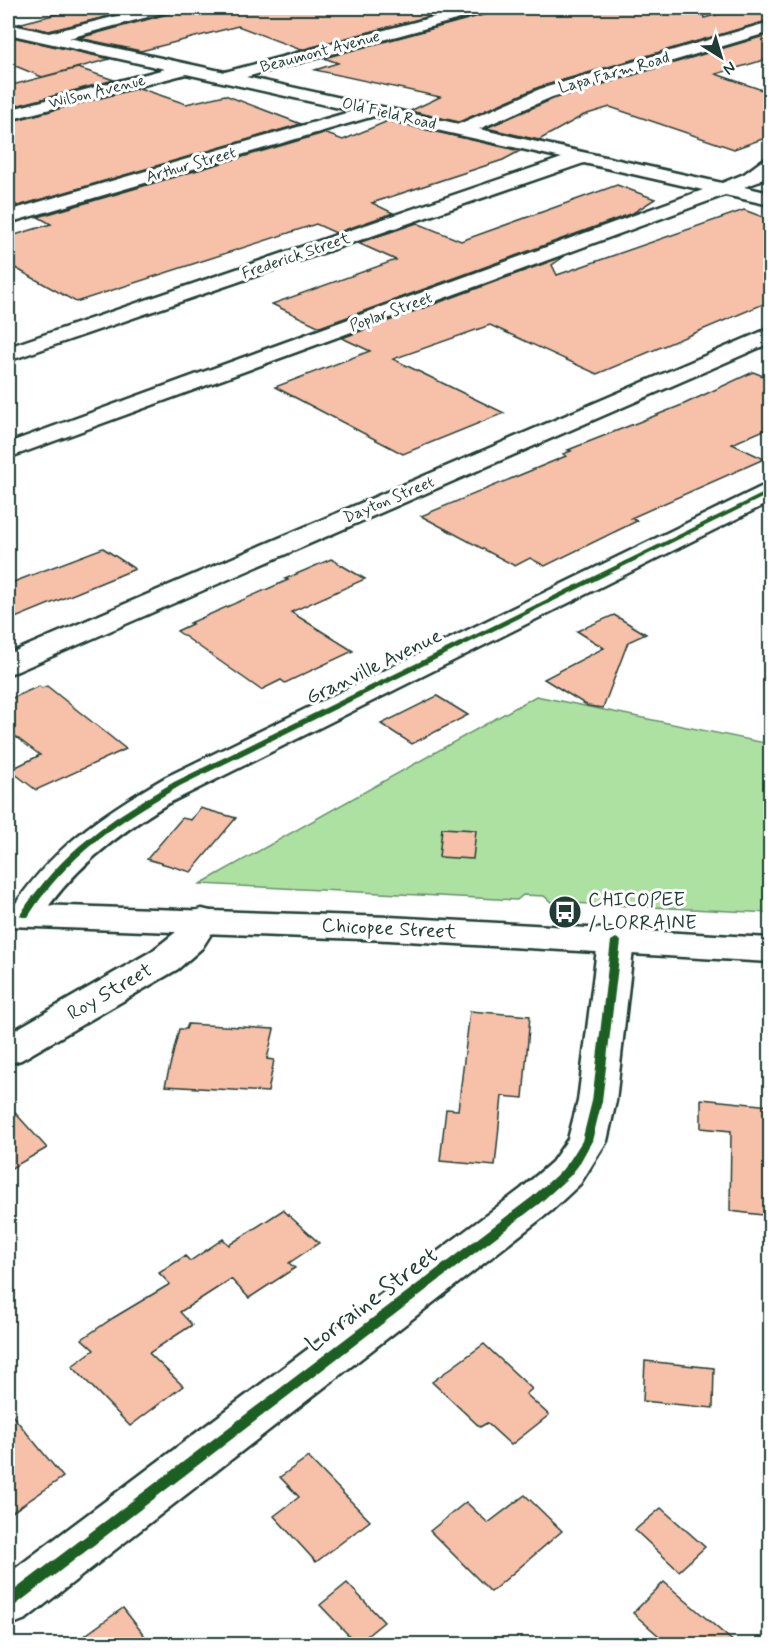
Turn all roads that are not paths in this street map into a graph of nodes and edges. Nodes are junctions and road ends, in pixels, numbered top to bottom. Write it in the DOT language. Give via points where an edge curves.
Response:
graph roads {
  1 [pos="165,8"];
  2 [pos="484,8"];
  3 [pos="771,27"];
  4 [pos="9,30"];
  5 [pos="50,38"];
  6 [pos="186,68"];
  7 [pos="225,77"];
  8 [pos="374,110"];
  9 [pos="8,115"];
  10 [pos="461,130"];
  11 [pos="584,157"];
  12 [pos="771,164"];
  13 [pos="725,188"];
  14 [pos="771,199"];
  15 [pos="8,217"];
  16 [pos="771,335"];
  17 [pos="8,354"];
  18 [pos="8,451"];
  19 [pos="771,492"];
  20 [pos="8,665"];
  21 [pos="16,915"];
  22 [pos="202,920"];
  23 [pos="616,940"];
  24 [pos="771,950"];
  25 [pos="8,1051"];
  26 [pos="8,1603"];
  1 -- 5 [label="street"];
  2 -- 7 [label="street, Beaumont Avenue"];
  3 -- 10 [label="street, Lapa Farm Road" via="546,93"];
  4 -- 5 [label="street, Old Field Road"];
  5 -- 6 [label="street, Old Field Road"];
  6 -- 7 [label="street, Old Field Road"];
  6 -- 9 [label="street, Wilson Avenue"];
  7 -- 8 [label="street, Old Field Road"];
  8 -- 10 [label="street, Old Field Road"];
  8 -- 15 [label="street, Arthur Street"];
  10 -- 11 [label="street, Old Field Road"];
  11 -- 13 [label="street, Old Field Road"];
  11 -- 17 [label="street, Frederick Street"];
  12 -- 13 [label="street, Poplar Street" via="751,178"];
  13 -- 14 [label="street, Old Field Road"];
  13 -- 18 [label="street, Poplar Street"];
  16 -- 20 [label="street, Dayton Street"];
  19 -- 21 [label="street, Granville Avenue" via="168,789 131,810 74,855"];
  21 -- 22 [label="street, Chicopee Street"];
  22 -- 23 [label="street, Chicopee Street"];
  22 -- 25 [label="street, Roy Street" via="189,940 165,960"];
  23 -- 24 [label="street, Chicopee Street"];
  23 -- 26 [label="street, Lorraine Street" via="597,1101 581,1152 566,1173 536,1200"];
}
